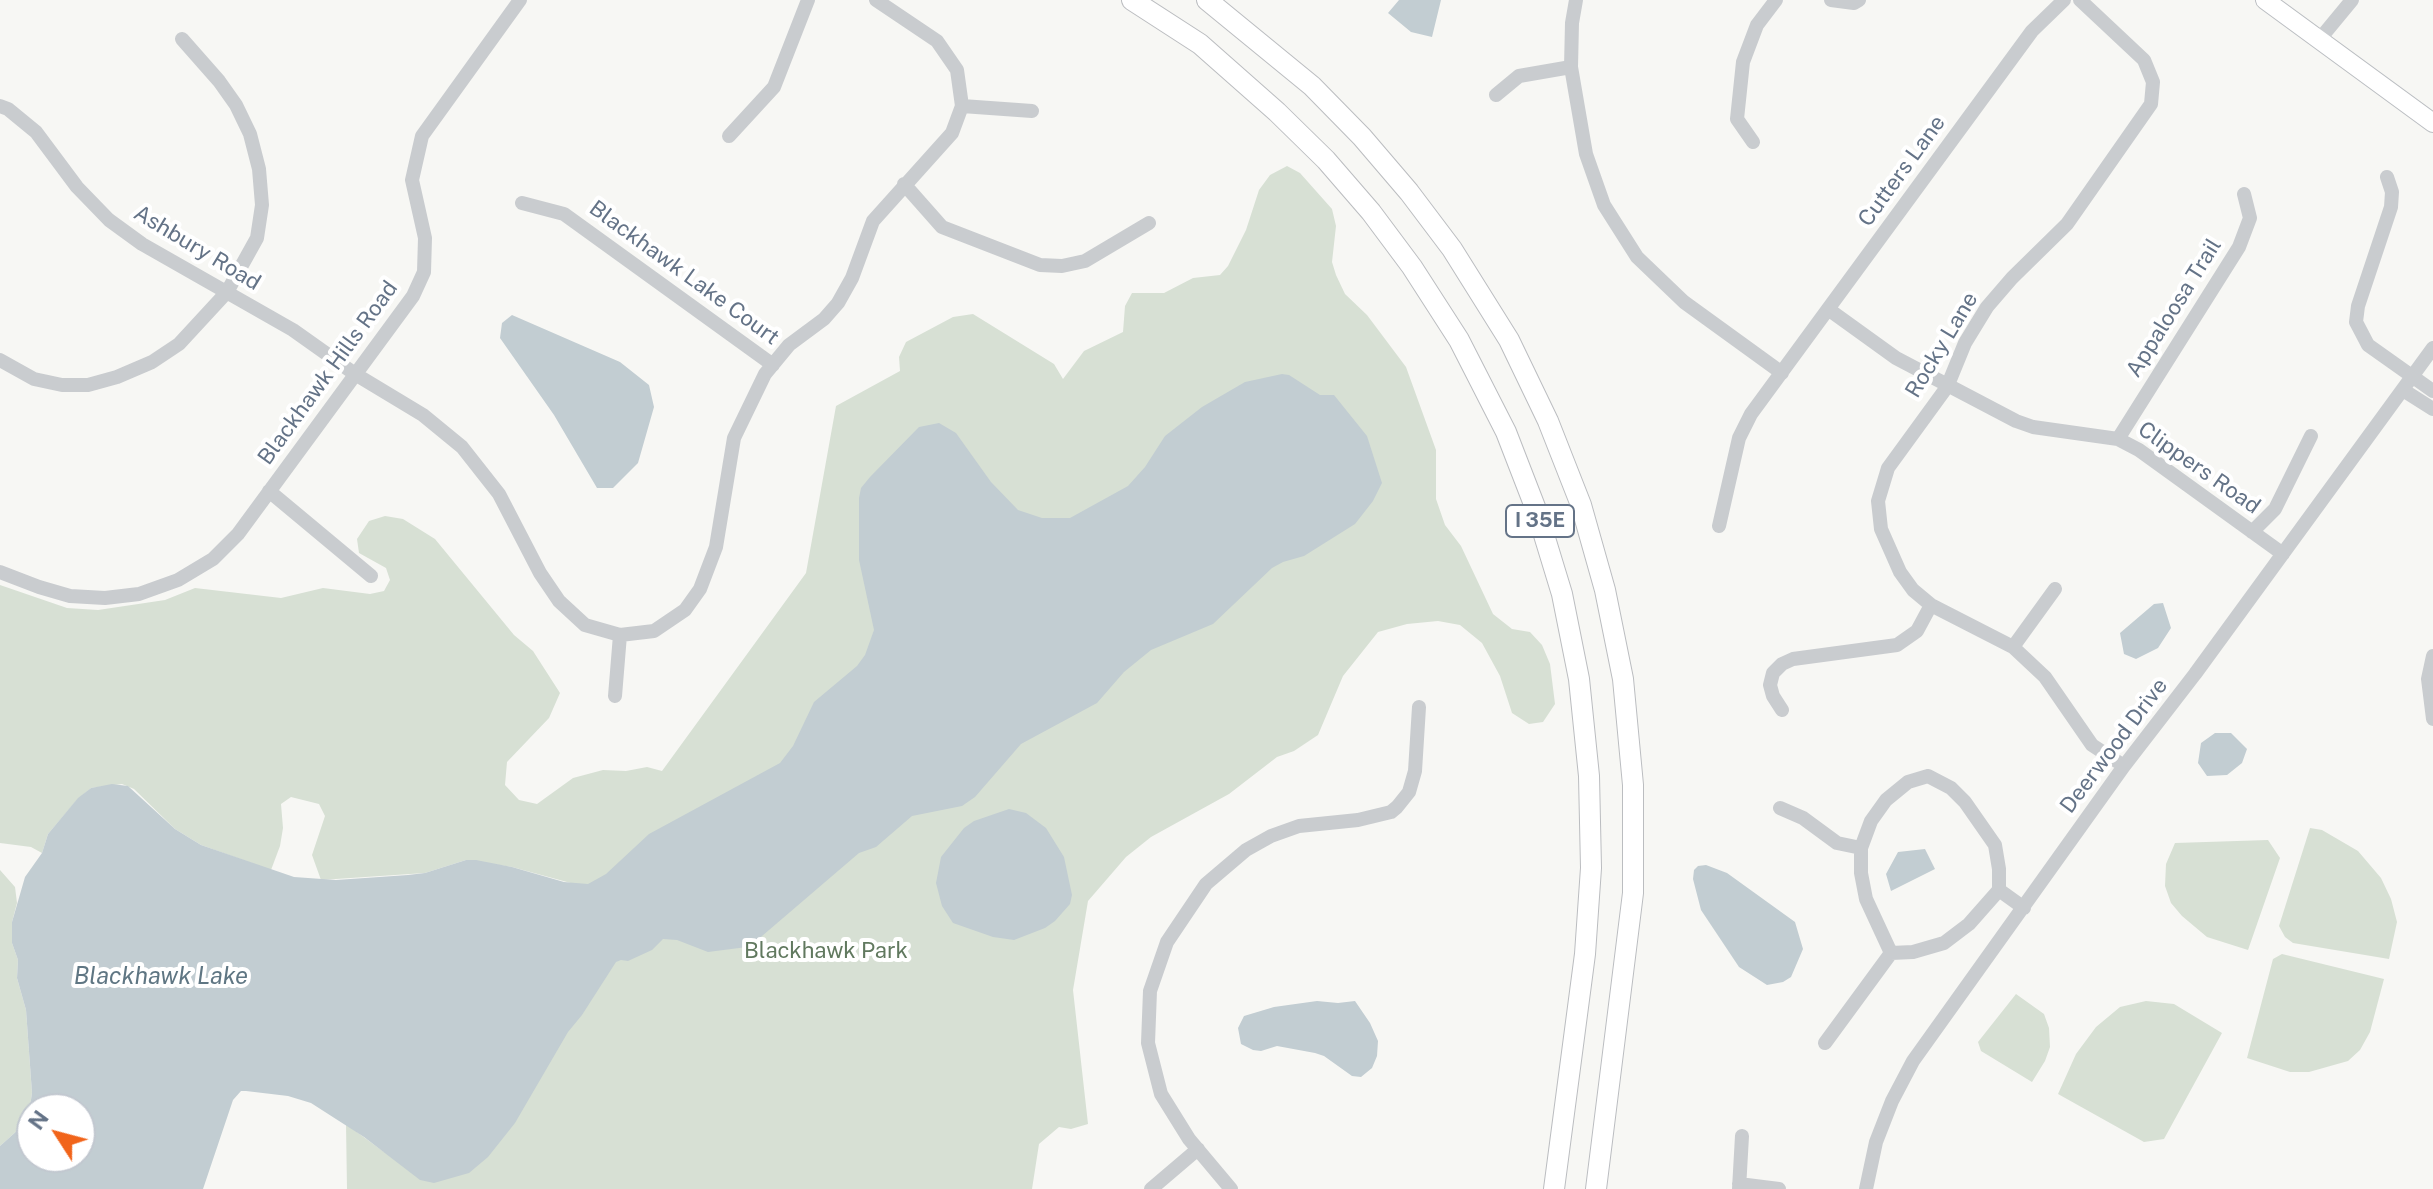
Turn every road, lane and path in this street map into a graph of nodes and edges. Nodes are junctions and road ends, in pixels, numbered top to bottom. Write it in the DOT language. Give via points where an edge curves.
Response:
graph roads {
  1 [pos="520,0"];
  2 [pos="808,0"];
  3 [pos="876,0"];
  4 [pos="1132,0"];
  5 [pos="1207,0"];
  6 [pos="1576,0"];
  7 [pos="1776,0"];
  8 [pos="1831,0"];
  9 [pos="1859,0"];
  10 [pos="2064,0"];
  11 [pos="2080,0"];
  12 [pos="2265,0"];
  13 [pos="2352,0"];
  14 [pos="182,39"];
  15 [pos="2319,40"];
  16 [pos="1571,67"];
  17 [pos="1496,95"];
  18 [pos="0,106"];
  19 [pos="962,106"];
  20 [pos="1032,111"];
  21 [pos="2433,123"];
  22 [pos="729,136"];
  23 [pos="1753,142"];
  24 [pos="2387,177"];
  25 [pos="904,184"];
  26 [pos="2244,194"];
  27 [pos="522,203"];
  28 [pos="1149,223"];
  29 [pos="227,292"];
  30 [pos="1828,309"];
  31 [pos="2433,348"];
  32 [pos="0,360"];
  33 [pos="773,365"];
  34 [pos="1782,373"];
  35 [pos="355,374"];
  36 [pos="2407,384"];
  37 [pos="1947,387"];
  38 [pos="2433,391"];
  39 [pos="2433,409"];
  40 [pos="2311,436"];
  41 [pos="2118,439"];
  42 [pos="269,491"];
  43 [pos="1719,526"];
  44 [pos="2252,532"];
  45 [pos="2283,554"];
  46 [pos="0,572"];
  47 [pos="371,576"];
  48 [pos="2055,589"];
  49 [pos="1931,605"];
  50 [pos="620,635"];
  51 [pos="2013,647"];
  52 [pos="2433,656"];
  53 [pos="615,696"];
  54 [pos="1419,707"];
  55 [pos="1782,710"];
  56 [pos="2433,719"];
  57 [pos="2124,766"];
  58 [pos="1780,808"];
  59 [pos="1861,848"];
  60 [pos="1999,890"];
  61 [pos="2024,908"];
  62 [pos="1891,953"];
  63 [pos="1825,1043"];
  64 [pos="1742,1136"];
  65 [pos="1198,1149"];
  66 [pos="1739,1186"];
  67 [pos="1151,1189"];
  68 [pos="1231,1189"];
  69 [pos="1554,1189"];
  70 [pos="1596,1189"];
  71 [pos="1779,1189"];
  72 [pos="1866,1189"];
  1 -- 35 [label="street, Blackhawk Hills Road" via="422,136 412,180 425,238 424,272 413,296"];
  2 -- 22 [label="street" via="774,87"];
  3 -- 19 [label="street" via="937,41 957,70"];
  4 -- 69 [label="highway, I 35E" via="1200,44 1266,102 1371,212 1459,340 1506,432 1537,512 1562,594 1579,679 1589,776 1591,868 1585,954"];
  5 -- 70 [label="highway, I 35E" via="1312,86 1418,203 1509,340 1581,505 1623,679 1633,785 1633,893"];
  6 -- 16 [label="street"];
  7 -- 23 [label="street" via="1757,25 1743,62 1737,119"];
  8 -- 9 [label="street"];
  10 -- 30 [label="street, Cutters Lane" via="2032,31"];
  11 -- 37 [label="street, Rocky Lane" via="2144,60 2153,82 2151,104 2067,224 1987,307"];
  12 -- 15 [label="main road"];
  13 -- 15 [label="street"];
  14 -- 29 [label="street" via="236,105 259,169 262,205 257,238"];
  15 -- 21 [label="main road"];
  16 -- 17 [label="street" via="1519,76"];
  16 -- 34 [label="street" via="1586,154 1604,205 1637,257 1684,302"];
  18 -- 29 [label="street, Ashbury Road" via="36,132 109,220"];
  19 -- 20 [label="street"];
  19 -- 25 [label="street" via="952,133"];
  24 -- 36 [label="street" via="2391,207 2356,322 2368,345"];
  25 -- 28 [label="street" via="942,227 1040,265 1085,261"];
  25 -- 33 [label="street" via="873,221 838,303"];
  26 -- 41 [label="street, Appaloosa Trail" via="2250,218 2239,247"];
  27 -- 33 [label="street, Blackhawk Lake Court" via="564,214"];
  29 -- 32 [label="street" via="179,344 117,377 62,385 34,379"];
  29 -- 35 [label="street, Ashbury Road"];
  30 -- 34 [label="street, Cutters Lane"];
  30 -- 37 [label="street, Clippers Road"];
  31 -- 36 [label="street, Deerwood Drive"];
  33 -- 50 [label="street" via="734,438 716,547 700,589 685,610 654,631"];
  34 -- 43 [label="street, Cutters Lane" via="1739,438"];
  35 -- 42 [label="street, Blackhawk Hills Road"];
  35 -- 50 [label="street, Ashbury Road" via="423,415 462,447 499,494 559,601 585,625"];
  36 -- 38 [label="street"];
  36 -- 39 [label="street"];
  36 -- 45 [label="street, Deerwood Drive"];
  37 -- 41 [label="street, Clippers Road" via="2033,427"];
  37 -- 49 [label="street, Rocky Lane" via="1888,468 1878,501 1881,529 1900,572"];
  40 -- 44 [label="street" via="2275,509"];
  41 -- 44 [label="street, Clippers Road"];
  42 -- 46 [label="street, Blackhawk Hills Road" via="213,559 178,580 139,594 70,596"];
  42 -- 47 [label="street"];
  44 -- 45 [label="street, Clippers Road"];
  45 -- 57 [label="street, Deerwood Drive"];
  48 -- 51 [label="street"];
  49 -- 51 [label="street, Rocky Lane"];
  49 -- 55 [label="street" via="1917,631 1897,645 1782,664 1770,685"];
  50 -- 53 [label="street"];
  51 -- 57 [label="street, Rocky Lane" via="2045,677 2092,745"];
  52 -- 56 [label="street" via="2428,679"];
  54 -- 65 [label="street" via="1415,771 1409,792 1397,807 1358,820 1299,826 1246,850 1206,884 1167,942 1150,991 1148,1043 1161,1094"];
  57 -- 61 [label="street, Deerwood Drive"];
  58 -- 59 [label="street" via="1837,843"];
  59 -- 60 [label="street" via="1886,800 1908,782 1928,776 1965,802 1995,845"];
  59 -- 62 [label="street" via="1866,899"];
  60 -- 61 [label="street"];
  60 -- 62 [label="street" via="1944,943"];
  61 -- 72 [label="street, Deerwood Drive" via="1913,1061 1876,1142"];
  62 -- 63 [label="street"];
  64 -- 66 [label="street"];
  65 -- 67 [label="street"];
  65 -- 68 [label="street"];
  66 -- 71 [label="street"];
}
